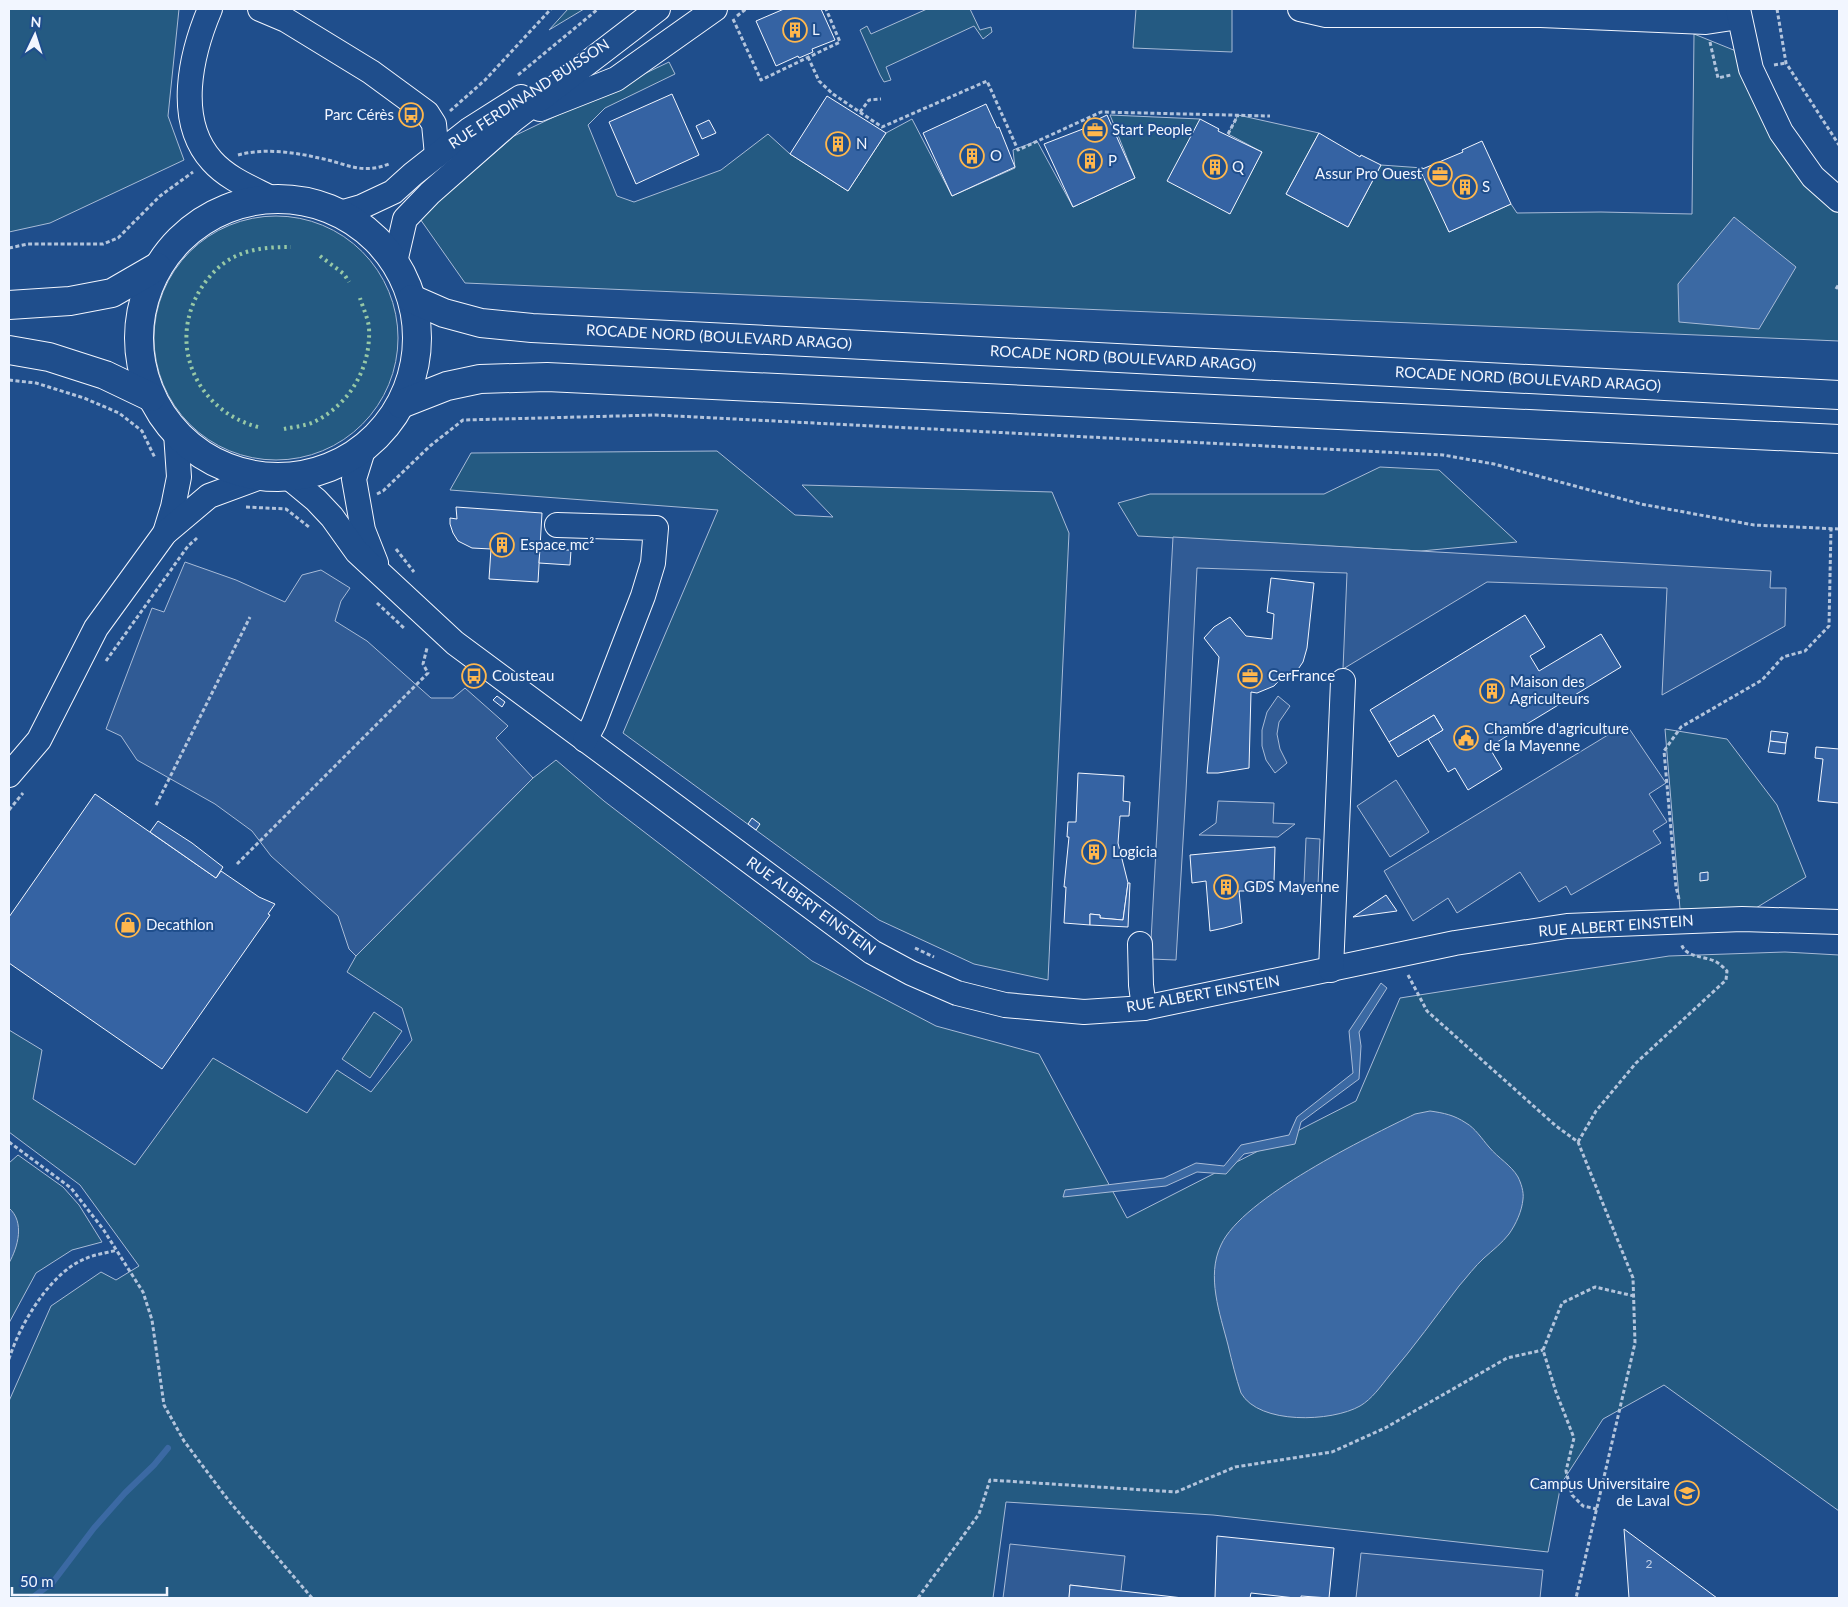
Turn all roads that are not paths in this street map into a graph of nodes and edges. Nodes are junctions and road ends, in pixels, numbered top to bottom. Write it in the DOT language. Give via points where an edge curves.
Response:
graph roads {
  1 [pos="210,9"];
  2 [pos="260,9"];
  3 [pos="1300,9"];
  4 [pos="1738,13"];
  5 [pos="651,14"];
  6 [pos="724,14"];
  7 [pos="512,120"];
  8 [pos="437,155"];
  9 [pos="273,198"];
  10 [pos="1839,200"];
  11 [pos="340,213"];
  12 [pos="395,262"];
  13 [pos="157,267"];
  14 [pos="412,299"];
  15 [pos="9,305"];
  16 [pos="9,350"];
  17 [pos="1839,395"];
  18 [pos="151,397"];
  19 [pos="401,404"];
  20 [pos="176,433"];
  21 [pos="1839,439"];
  22 [pos="364,447"];
  23 [pos="275,476"];
  24 [pos="557,525"];
  25 [pos="165,533"];
  26 [pos="396,588"];
  27 [pos="1343,681"];
  28 [pos="585,740"];
  29 [pos="18,782"];
  30 [pos="1839,922"];
  31 [pos="1140,944"];
  32 [pos="1331,970"];
  33 [pos="1144,1008"];
  1 -- 9 [label="street" via="192,66 191,119 198,140 212,161 234,180"];
  2 -- 8 [label="street" via="286,20 371,72 426,113 434,124"];
  3 -- 4 [label="street" via="1326,15 1541,15 1706,22"];
  4 -- 10 [label="street" via="1751,69 1782,132 1813,178"];
  5 -- 7 [label="street, RUE FERDINAND BUISSON"];
  5 -- 8 [label="street, RUE FERDINAND BUISSON" via="469,130"];
  6 -- 7 [label="street" via="616,79"];
  7 -- 12 [label="street, RUE FERDINAND BUISSON" via="430,193 405,220"];
  8 -- 11 [label="street, RUE FERDINAND BUISSON" via="393,192 361,208"];
  9 -- 11 [label="main road" via="307,202"];
  9 -- 13 [label="main road" via="238,204 206,218 179,240"];
  11 -- 12 [label="main road" via="370,234"];
  12 -- 14 [label="main road"];
  13 -- 15 [label="main road" via="112,293 70,301"];
  13 -- 18 [label="main road" via="141,309 139,354"];
  14 -- 17 [label="main road, ROCADE NORD (BOULEVARD ARAGO)" via="444,313 481,323 532,328"];
  14 -- 19 [label="main road" via="417,334 413,370"];
  16 -- 18 [label="main road" via="49,357 105,376"];
  18 -- 20 [label="main road"];
  19 -- 21 [label="main road" via="447,386 480,379 547,378"];
  19 -- 22 [label="main road"];
  20 -- 23 [label="main road" via="195,450 216,462 239,471"];
  20 -- 25 [label="street" via="179,477"];
  22 -- 23 [label="main road" via="340,462 314,472"];
  22 -- 26 [label="street, RUE ALBERT EINSTEIN" via="354,479 363,530 374,562"];
  23 -- 25 [label="street" via="209,496"];
  23 -- 26 [label="street, RUE ALBERT EINSTEIN" via="316,500 357,552"];
  24 -- 28 [label="street" via="656,528 653,563 643,596"];
  25 -- 29 [label="street" via="96,628"];
  26 -- 28 [label="street, RUE ALBERT EINSTEIN" via="455,643"];
  27 -- 32 [label="street"];
  28 -- 33 [label="street, RUE ALBERT EINSTEIN" via="872,952 911,973 957,993 1005,1005 1084,1012"];
  30 -- 32 [label="street, RUE ALBERT EINSTEIN" via="1742,918 1567,926 1455,943"];
  31 -- 33 [label="street"];
  32 -- 33 [label="street, RUE ALBERT EINSTEIN"];
}
